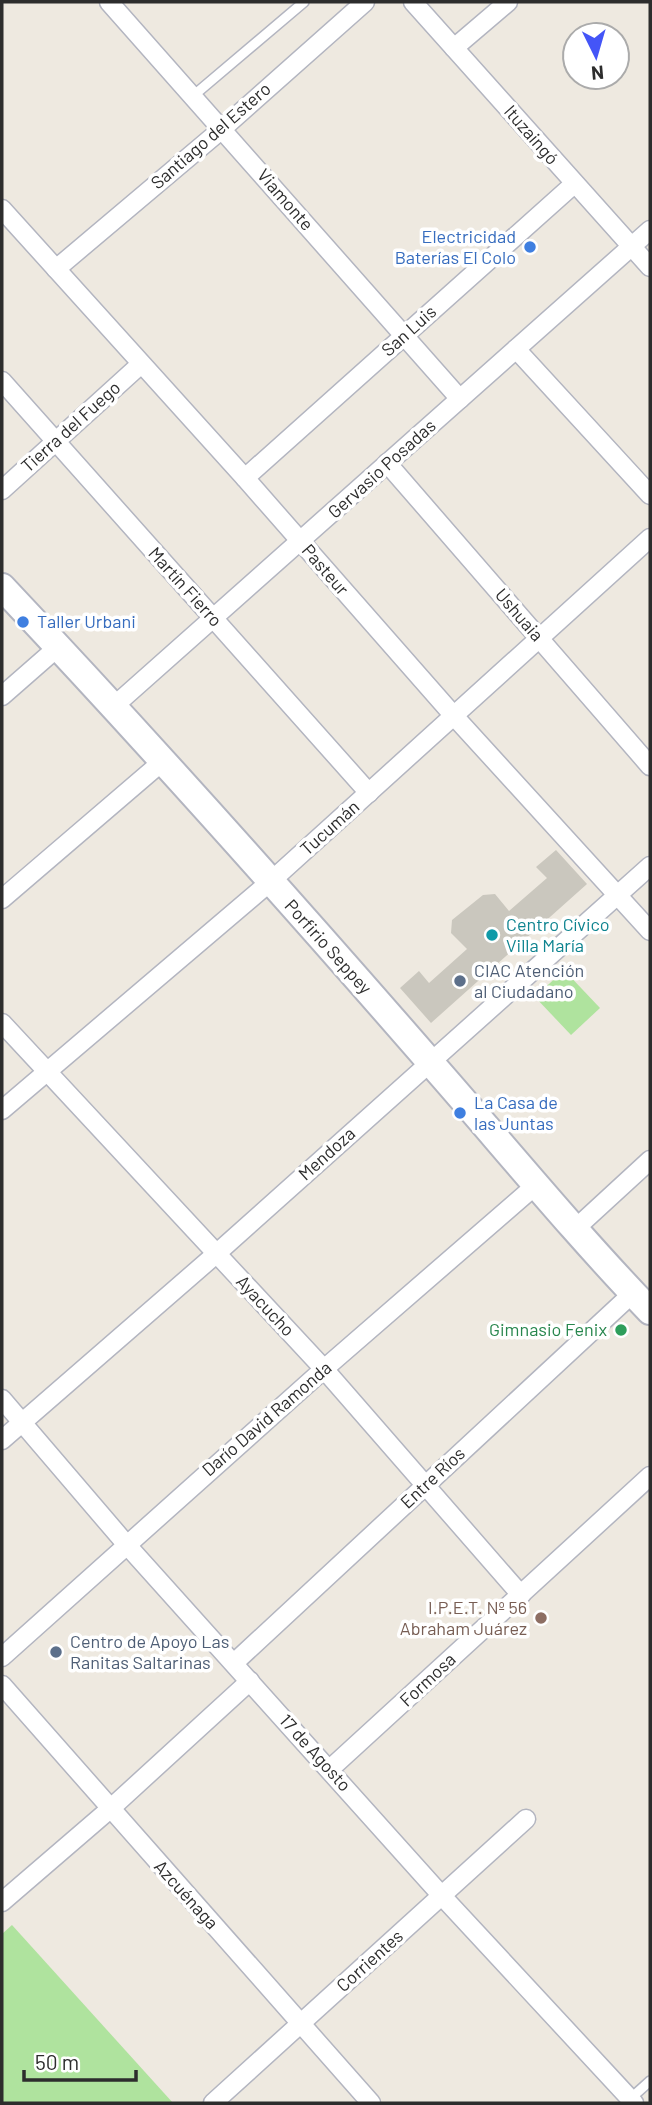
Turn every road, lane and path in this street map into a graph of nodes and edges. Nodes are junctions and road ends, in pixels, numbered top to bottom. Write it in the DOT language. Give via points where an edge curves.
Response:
graph roads {
  1 [pos="109,2"];
  2 [pos="304,2"];
  3 [pos="365,2"];
  4 [pos="413,2"];
  5 [pos="508,2"];
  6 [pos="454,48"];
  7 [pos="193,96"];
  8 [pos="222,129"];
  9 [pos="574,184"];
  10 [pos="2,209"];
  11 [pos="650,230"];
  12 [pos="631,247"];
  13 [pos="650,267"];
  14 [pos="55,269"];
  15 [pos="404,336"];
  16 [pos="516,349"];
  17 [pos="141,365"];
  18 [pos="2,381"];
  19 [pos="460,399"];
  20 [pos="55,441"];
  21 [pos="387,463"];
  22 [pos="246,478"];
  23 [pos="2,490"];
  24 [pos="650,495"];
  25 [pos="650,538"];
  26 [pos="300,541"];
  27 [pos="2,587"];
  28 [pos="213,618"];
  29 [pos="540,638"];
  30 [pos="58,647"];
  31 [pos="2,696"];
  32 [pos="113,707"];
  33 [pos="454,716"];
  34 [pos="163,761"];
  35 [pos="650,766"];
  36 [pos="369,793"];
  37 [pos="650,866"];
  38 [pos="270,882"];
  39 [pos="618,895"];
  40 [pos="2,899"];
  41 [pos="650,931"];
  42 [pos="2,1023"];
  43 [pos="430,1061"];
  44 [pos="46,1072"];
  45 [pos="2,1110"];
  46 [pos="650,1160"];
  47 [pos="536,1185"];
  48 [pos="575,1229"];
  49 [pos="216,1254"];
  50 [pos="641,1302"];
  51 [pos="324,1369"];
  52 [pos="2,1399"];
  53 [pos="23,1422"];
  54 [pos="2,1440"];
  55 [pos="650,1476"];
  56 [pos="425,1485"];
  57 [pos="126,1544"];
  58 [pos="521,1595"];
  59 [pos="2,1657"];
  60 [pos="234,1664"];
  61 [pos="250,1681"];
  62 [pos="2,1685"];
  63 [pos="330,1769"];
  64 [pos="110,1809"];
  65 [pos="526,1819"];
  66 [pos="442,1896"];
  67 [pos="2,1902"];
  68 [pos="300,2024"];
  69 [pos="650,2081"];
  70 [pos="632,2101"];
  71 [pos="213,2103"];
  72 [pos="371,2103"];
  1 -- 7 [label="street, Viamonte"];
  2 -- 7 [label="lane"];
  3 -- 8 [label="street, Santiago del Estero"];
  4 -- 6 [label="street, Ituzaingó"];
  5 -- 6 [label="street"];
  6 -- 9 [label="street, Ituzaingó"];
  7 -- 8 [label="street, Viamonte"];
  8 -- 14 [label="street, Santiago del Estero"];
  8 -- 15 [label="street, Viamonte"];
  9 -- 12 [label="street, Ituzaingó"];
  9 -- 15 [label="street, San Luis"];
  10 -- 14 [label="street, Pasteur"];
  11 -- 12 [label="street, Gervasio Posadas"];
  12 -- 13 [label="street, Ituzaingó"];
  12 -- 16 [label="street, Gervasio Posadas"];
  14 -- 17 [label="street, Pasteur"];
  15 -- 19 [label="street, Viamonte"];
  15 -- 22 [label="street, San Luis"];
  16 -- 19 [label="street, Gervasio Posadas"];
  16 -- 24 [label="street"];
  17 -- 20 [label="street, Tierra del Fuego"];
  17 -- 22 [label="street, Pasteur"];
  18 -- 20 [label="street, Martín Fierro"];
  19 -- 21 [label="street, Gervasio Posadas"];
  20 -- 23 [label="street, Tierra del Fuego"];
  20 -- 28 [label="street, Martín Fierro"];
  21 -- 26 [label="street, Gervasio Posadas"];
  21 -- 29 [label="street, Ushuaia"];
  22 -- 26 [label="street, Pasteur"];
  25 -- 29 [label="street, Tucumán"];
  26 -- 28 [label="street, Gervasio Posadas"];
  26 -- 33 [label="street, Pasteur"];
  27 -- 30 [label="main road, Porfirio Seppey"];
  28 -- 32 [label="street, Gervasio Posadas"];
  28 -- 36 [label="street, Martín Fierro"];
  29 -- 33 [label="street, Tucumán"];
  29 -- 35 [label="street, Ushuaia"];
  30 -- 31 [label="street"];
  30 -- 32 [label="main road, Porfirio Seppey"];
  32 -- 34 [label="main road, Porfirio Seppey"];
  33 -- 36 [label="street, Tucumán"];
  33 -- 39 [label="street, Pasteur"];
  34 -- 38 [label="main road, Porfirio Seppey"];
  34 -- 40 [label="street"];
  36 -- 38 [label="street, Tucumán"];
  37 -- 39 [label="street, Mendoza"];
  38 -- 43 [label="main road, Porfirio Seppey"];
  38 -- 44 [label="street, Tucumán"];
  39 -- 41 [label="street, Pasteur"];
  39 -- 43 [label="street, Mendoza"];
  42 -- 44 [label="street, Ayacucho"];
  43 -- 47 [label="main road, Porfirio Seppey"];
  43 -- 49 [label="street, Mendoza"];
  44 -- 45 [label="street, Tucumán"];
  44 -- 49 [label="street, Ayacucho"];
  46 -- 48 [label="street"];
  47 -- 48 [label="main road, Porfirio Seppey"];
  47 -- 51 [label="street, Darío David Ramonda"];
  48 -- 50 [label="main road, Porfirio Seppey"];
  49 -- 51 [label="street, Ayacucho"];
  49 -- 53 [label="street, Mendoza"];
  50 -- 56 [label="street, Entre Ríos"];
  51 -- 56 [label="street, Ayacucho"];
  51 -- 57 [label="street, Darío David Ramonda"];
  52 -- 53 [label="street, 17 de Agosto"];
  53 -- 54 [label="street, Mendoza"];
  53 -- 57 [label="street, 17 de Agosto"];
  55 -- 58 [label="street, Formosa"];
  56 -- 58 [label="street, Ayacucho"];
  56 -- 60 [label="street, Entre Ríos"];
  57 -- 59 [label="street, Darío David Ramonda"];
  57 -- 60 [label="street, 17 de Agosto"];
  58 -- 63 [label="street, Formosa"];
  60 -- 61 [label="street, 17 de Agosto"];
  61 -- 63 [label="street, 17 de Agosto"];
  61 -- 64 [label="street"];
  62 -- 64 [label="street, Azcuénaga"];
  63 -- 66 [label="street, 17 de Agosto"];
  64 -- 67 [label="street"];
  64 -- 68 [label="street, Azcuénaga"];
  65 -- 66 [label="street, Corrientes"];
  66 -- 68 [label="street, Corrientes"];
  66 -- 70 [label="street, 17 de Agosto"];
  68 -- 71 [label="street, Corrientes"];
  68 -- 72 [label="street, Azcuénaga"];
  69 -- 70 [label="lane"];
}
